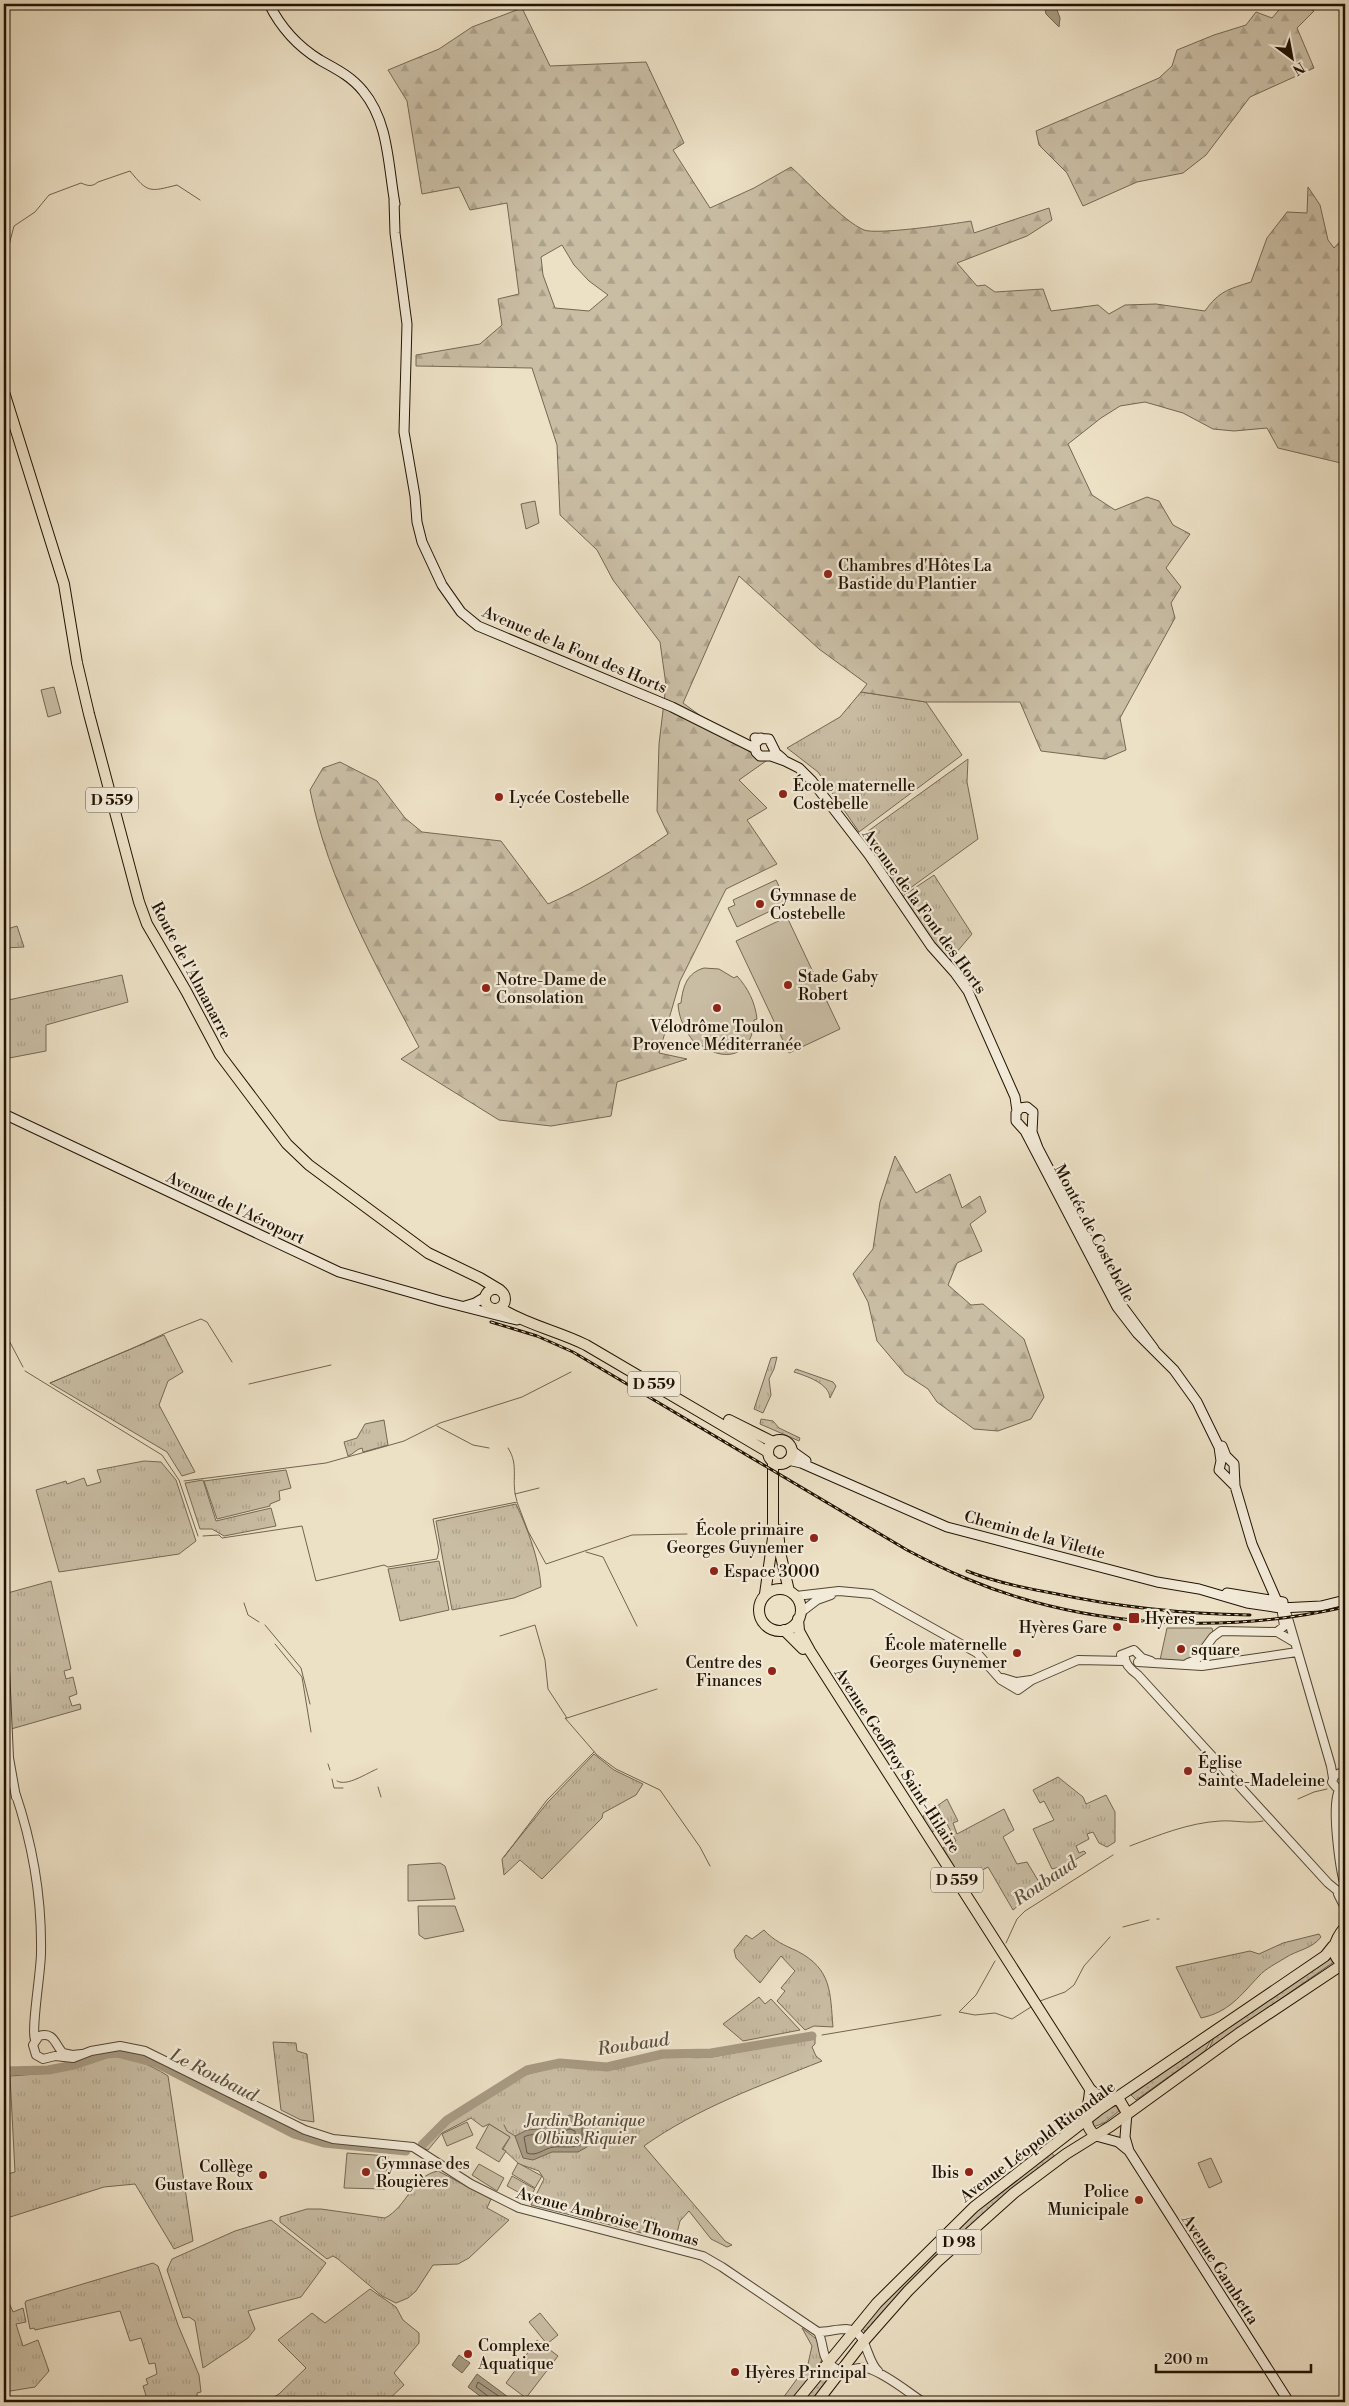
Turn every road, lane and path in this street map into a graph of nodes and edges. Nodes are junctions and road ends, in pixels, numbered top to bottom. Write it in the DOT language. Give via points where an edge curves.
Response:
graph roads {
  1 [pos="270,4"];
  2 [pos="4,392"];
  3 [pos="761,738"];
  4 [pos="738,739"];
  5 [pos="754,748"];
  6 [pos="773,748"];
  7 [pos="767,756"];
  8 [pos="785,760"];
  9 [pos="1015,1097"];
  10 [pos="1026,1107"];
  11 [pos="1017,1111"];
  12 [pos="4,1114"];
  13 [pos="1033,1120"];
  14 [pos="1020,1124"];
  15 [pos="473,1275"];
  16 [pos="500,1290"];
  17 [pos="487,1300"];
  18 [pos="503,1306"];
  19 [pos="467,1307"];
  20 [pos="534,1324"];
  21 [pos="1154,1349"];
  22 [pos="773,1442"];
  23 [pos="781,1458"];
  24 [pos="1225,1460"];
  25 [pos="1233,1471"];
  26 [pos="1224,1475"];
  27 [pos="1235,1486"];
  28 [pos="1199,1589"];
  29 [pos="792,1593"];
  30 [pos="765,1594"];
  31 [pos="1345,1599"];
  32 [pos="1282,1604"];
  33 [pos="799,1616"];
  34 [pos="914,1617"];
  35 [pos="784,1630"];
  36 [pos="1277,1632"];
  37 [pos="1294,1642"];
  38 [pos="4,1647"];
  39 [pos="1297,1652"];
  40 [pos="1201,1655"];
  41 [pos="1132,1660"];
  42 [pos="1185,1664"];
  43 [pos="1202,1666"];
  44 [pos="1339,1775"];
  45 [pos="1343,1787"];
  46 [pos="1345,1886"];
  47 [pos="1334,1888"];
  48 [pos="1345,1897"];
  49 [pos="1345,1908"];
  50 [pos="1345,1927"];
  51 [pos="1333,1946"];
  52 [pos="1344,1964"];
  53 [pos="1026,1990"];
  54 [pos="36,2016"];
  55 [pos="45,2035"];
  56 [pos="35,2040"];
  57 [pos="57,2044"];
  58 [pos="82,2054"];
  59 [pos="52,2057"];
  60 [pos="1090,2089"];
  61 [pos="1115,2099"];
  62 [pos="1127,2113"];
  63 [pos="1086,2120"];
  64 [pos="1096,2136"];
  65 [pos="1129,2151"];
  66 [pos="852,2331"];
  67 [pos="818,2332"];
  68 [pos="864,2341"];
  69 [pos="828,2362"];
  70 [pos="840,2371"];
  71 [pos="883,2376"];
  72 [pos="796,2402"];
  73 [pos="816,2402"];
  74 [pos="923,2402"];
  75 [pos="1289,2402"];
  1 -- 4 [label="main road, Avenue de la Font des Horts" via="293,39 310,54 346,75 368,98 385,138 407,333 404,432 417,522 429,560 453,603 478,626 624,686"];
  2 -- 15 [label="main road, Route de l'Almanarre / D 559" via="59,569 89,714 147,924 220,1055 278,1133 304,1160 428,1253"];
  3 -- 4 [label="main road, Avenue de la Font des Horts"];
  3 -- 5 [label="main road"];
  3 -- 6 [label="main road" via="769,739"];
  4 -- 5 [label="main road, Avenue de la Font des Horts"];
  5 -- 7 [label="main road" via="759,755"];
  6 -- 7 [label="main road"];
  6 -- 8 [label="main road, Avenue de la Font des Horts"];
  7 -- 8 [label="main road, Avenue de la Font des Horts"];
  8 -- 9 [label="main road, Avenue de la Font des Horts" via="812,781 882,873 930,946 961,981 974,1002"];
  9 -- 10 [label="main road, Avenue de la Font des Horts"];
  9 -- 11 [label="main road, Avenue de la Font des Horts"];
  10 -- 11 [label="main road"];
  10 -- 13 [label="main road" via="1033,1112"];
  11 -- 14 [label="main road" via="1016,1119"];
  12 -- 19 [label="main road, Avenue de l'Aéroport" via="339,1272"];
  13 -- 14 [label="main road" via="1027,1125"];
  13 -- 21 [label="main road, Montée de Costebelle" via="1034,1140 1092,1246 1109,1285"];
  14 -- 21 [label="main road, Montée de Costebelle" via="1112,1299 1130,1326"];
  15 -- 16 [label="main road, Route de l'Almanarre / D 559"];
  15 -- 17 [label="main road, Route de l'Almanarre / D 559" via="482,1285"];
  16 -- 17 [label="main road" via="494,1289"];
  16 -- 18 [label="main road" via="505,1294"];
  17 -- 18 [label="main road" via="495,1310"];
  17 -- 19 [label="main road"];
  18 -- 20 [label="main road, D 559" via="514,1317"];
  18 -- 22 [label="main road, D 559" via="577,1333 738,1426"];
  19 -- 20 [label="main road, Avenue de l'Aéroport"];
  20 -- 23 [label="main road, D 559" via="586,1345"];
  21 -- 24 [label="main road, Montée de Costebelle" via="1174,1370 1203,1413"];
  22 -- 23 [label="main road"];
  22 -- 23 [label="main road" via="786,1442"];
  23 -- 28 [label="main road, Chemin de la Vilette" via="807,1461 947,1527 1157,1582"];
  23 -- 29 [label="main road" via="778,1534"];
  23 -- 30 [label="main road"];
  24 -- 25 [label="main road, Montée de Costebelle" via="1234,1464"];
  24 -- 26 [label="main road, Montée de Costebelle" via="1218,1468"];
  25 -- 26 [label="main road"];
  25 -- 27 [label="main road, Montée de Costebelle"];
  26 -- 27 [label="main road, Montée de Costebelle"];
  27 -- 32 [label="main road, Montée de Costebelle" via="1252,1544"];
  28 -- 32 [label="main road, Chemin de la Vilette"];
  28 -- 32 [label="main road, Chemin de la Vilette" via="1247,1603"];
  29 -- 30 [label="main road" via="777,1589"];
  29 -- 33 [label="main road" via="799,1601"];
  29 -- 34 [label="street" via="867,1592"];
  30 -- 35 [label="main road" via="759,1606 760,1618 768,1627"];
  31 -- 32 [label="main road"];
  32 -- 36 [label="street" via="1284,1623"];
  32 -- 37 [label="street"];
  33 -- 34 [label="street" via="821,1598 844,1594 867,1597"];
  33 -- 35 [label="main road" via="790,1628"];
  33 -- 53 [label="main road, Avenue Geoffroy Saint-Hilaire / D 559" via="799,1631 805,1642"];
  34 -- 41 [label="street" via="977,1653 1005,1683 1019,1684 1032,1680 1078,1660"];
  35 -- 53 [label="main road, Avenue Geoffroy Saint-Hilaire / D 559" via="805,1652 1003,1960"];
  36 -- 37 [label="street"];
  36 -- 40 [label="street" via="1221,1632 1213,1637"];
  37 -- 39 [label="street"];
  38 -- 54 [label="street" via="8,1758 28,1858 39,1890 41,1968"];
  39 -- 43 [label="street"];
  39 -- 44 [label="street" via="1331,1766"];
  40 -- 42 [label="street"];
  40 -- 43 [label="street"];
  41 -- 42 [label="street"];
  41 -- 47 [label="street" via="1130,1670"];
  42 -- 43 [label="street"];
  44 -- 45 [label="street" via="1333,1784"];
  45 -- 46 [label="street" via="1337,1794 1336,1806"];
  47 -- 48 [label="street"];
  47 -- 49 [label="street"];
  50 -- 51 [label="main road, Avenue Léopold Ritondale"];
  51 -- 52 [label="main road" via="1336,1956"];
  51 -- 61 [label="main road, Avenue Léopold Ritondale / D 98" via="1325,1956"];
  52 -- 62 [label="main road, Avenue Léopold Ritondale / D 98"];
  53 -- 60 [label="main road, Avenue Geoffroy Saint-Hilaire / D 559"];
  54 -- 55 [label="street" via="37,2027"];
  54 -- 56 [label="street"];
  55 -- 56 [label="street"];
  55 -- 57 [label="street" via="54,2038"];
  56 -- 59 [label="street" via="33,2049 36,2055 43,2059"];
  57 -- 58 [label="street" via="68,2055"];
  57 -- 59 [label="street"];
  58 -- 59 [label="street" via="73,2058"];
  58 -- 67 [label="street, Avenue Ambroise Thomas" via="105,2047 133,2048 158,2057 305,2130 333,2139 413,2147 487,2194 518,2208 702,2256"];
  60 -- 61 [label="main road"];
  60 -- 63 [label="main road"];
  61 -- 62 [label="main road"];
  61 -- 63 [label="main road, Avenue Léopold Ritondale / D 98"];
  62 -- 64 [label="main road, Avenue Léopold Ritondale / D 98"];
  62 -- 65 [label="main road, Avenue Gambetta" via="1125,2137"];
  63 -- 64 [label="main road"];
  63 -- 66 [label="main road, Avenue Léopold Ritondale / D 98" via="974,2207 898,2279"];
  64 -- 65 [label="main road, Avenue Gambetta" via="1118,2142"];
  64 -- 68 [label="main road, Avenue Léopold Ritondale / D 98" via="1066,2154 979,2223 908,2291"];
  65 -- 75 [label="main road, Avenue Gambetta"];
  66 -- 67 [label="street"];
  66 -- 68 [label="street"];
  66 -- 69 [label="main road, Avenue Léopold Ritondale / D 98"];
  67 -- 69 [label="street"];
  68 -- 70 [label="main road, Avenue Léopold Ritondale / D 98"];
  68 -- 71 [label="street" via="870,2362"];
  69 -- 70 [label="street"];
  69 -- 72 [label="main road, Avenue Léopold Ritondale / D 98"];
  70 -- 71 [label="street" via="866,2368"];
  70 -- 73 [label="main road, Avenue Léopold Ritondale / D 98"];
  71 -- 74 [label="street"];
}
